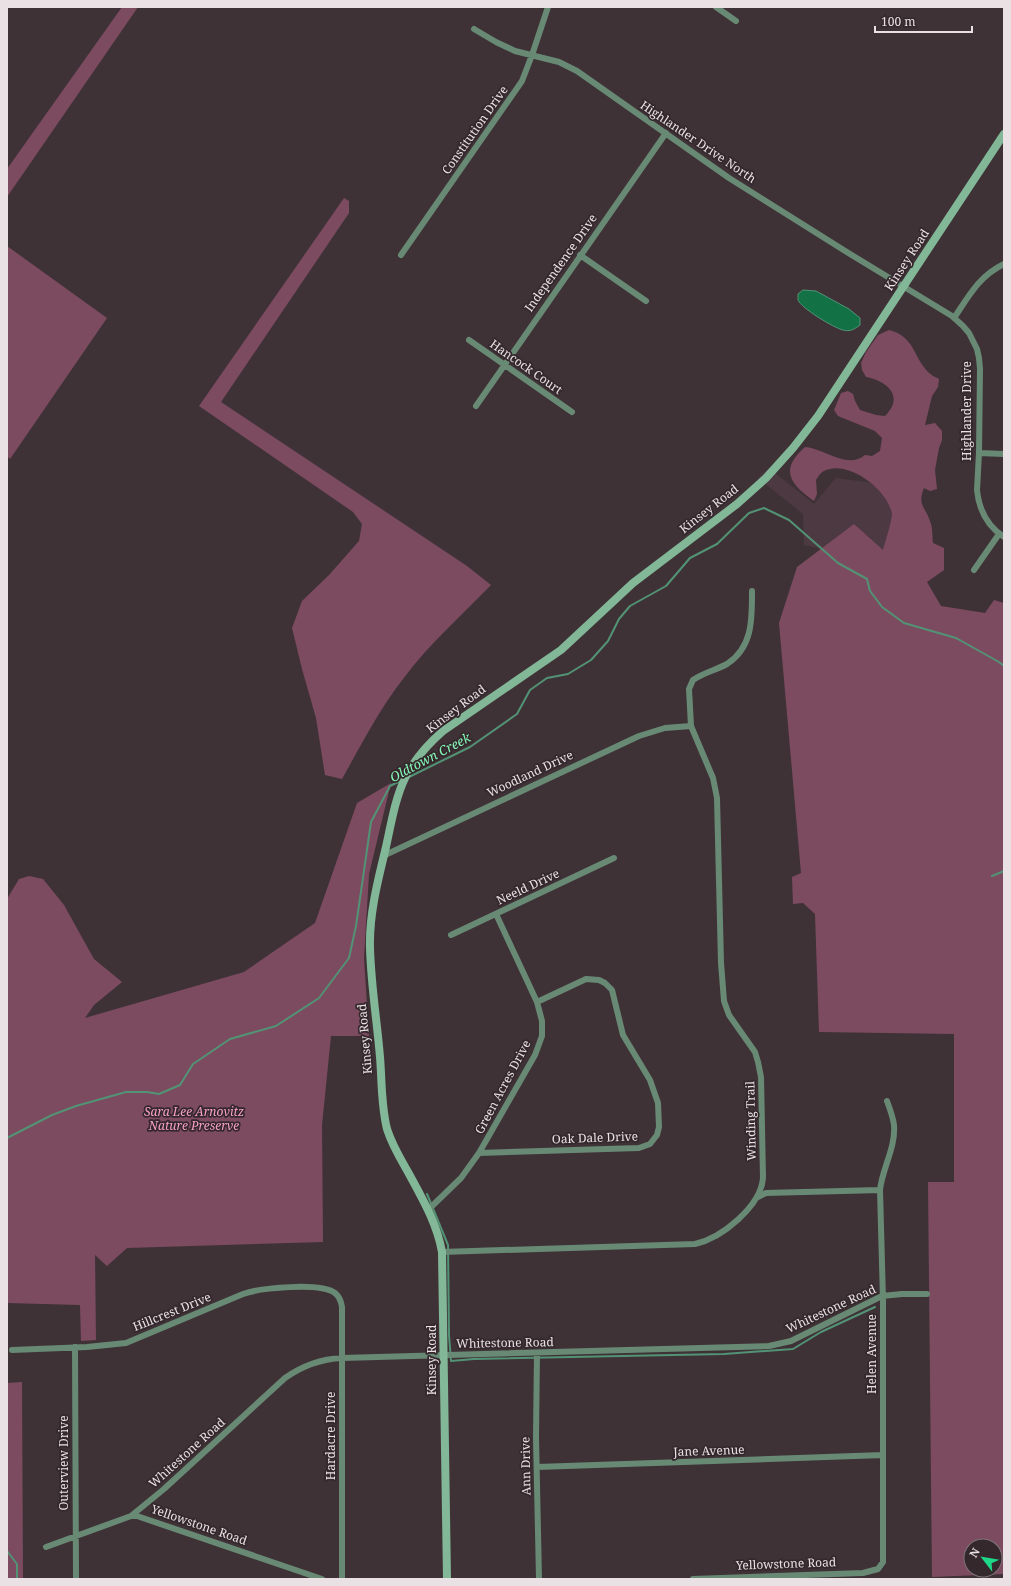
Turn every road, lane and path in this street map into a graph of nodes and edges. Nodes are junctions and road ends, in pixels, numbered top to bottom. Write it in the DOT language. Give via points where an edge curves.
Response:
graph roads {
  1 [pos="548,7"];
  2 [pos="716,7"];
  3 [pos="736,21"];
  4 [pos="474,29"];
  5 [pos="532,55"];
  6 [pos="666,134"];
  7 [pos="1003,137"];
  8 [pos="401,255"];
  9 [pos="580,255"];
  10 [pos="1004,264"];
  11 [pos="904,288"];
  12 [pos="646,301"];
  13 [pos="954,318"];
  14 [pos="469,340"];
  15 [pos="504,365"];
  16 [pos="476,406"];
  17 [pos="572,412"];
  18 [pos="979,453"];
  19 [pos="1004,454"];
  20 [pos="1002,536"];
  21 [pos="974,570"];
  22 [pos="752,591"];
  23 [pos="691,726"];
  24 [pos="384,856"];
  25 [pos="614,858"];
  26 [pos="496,914"];
  27 [pos="451,935"];
  28 [pos="537,1002"];
  29 [pos="887,1101"];
  30 [pos="480,1153"];
  31 [pos="880,1190"];
  32 [pos="757,1198"];
  33 [pos="428,1210"];
  34 [pos="442,1252"];
  35 [pos="336,1294"];
  36 [pos="926,1294"];
  37 [pos="882,1296"];
  38 [pos="75,1347"];
  39 [pos="12,1350"];
  40 [pos="537,1353"];
  41 [pos="444,1356"];
  42 [pos="342,1358"];
  43 [pos="883,1455"];
  44 [pos="537,1467"];
  45 [pos="131,1516"];
  46 [pos="76,1536"];
  47 [pos="46,1547"];
  48 [pos="878,1569"];
  49 [pos="863,1576"];
  50 [pos="76,1579"];
  51 [pos="322,1579"];
  52 [pos="342,1579"];
  53 [pos="447,1579"];
  54 [pos="539,1579"];
  55 [pos="693,1579"];
  1 -- 5 [label="street, Constitution Drive"];
  2 -- 3 [label="street"];
  4 -- 5 [label="street, Highlander Drive North" via="496,42"];
  5 -- 6 [label="street, Highlander Drive North" via="558,62 577,71"];
  5 -- 8 [label="street, Constitution Drive" via="522,81"];
  6 -- 9 [label="street, Independence Drive"];
  6 -- 11 [label="street, Highlander Drive North" via="731,179"];
  7 -- 11 [label="street, Kinsey Road"];
  9 -- 12 [label="street"];
  9 -- 15 [label="street, Independence Drive"];
  10 -- 13 [label="street" via="984,277"];
  11 -- 13 [label="street, Highlander Drive"];
  11 -- 24 [label="street, Kinsey Road" via="803,435 758,486 633,583 561,650 443,731 424,750 408,772 400,789"];
  13 -- 18 [label="street, Highlander Drive" via="969,333 979,358"];
  14 -- 15 [label="street, Hancock Court"];
  15 -- 16 [label="street, Independence Drive"];
  15 -- 17 [label="street, Hancock Court"];
  18 -- 19 [label="street"];
  18 -- 20 [label="street, Highlander Drive" via="978,501 990,525"];
  20 -- 21 [label="street"];
  22 -- 23 [label="street" via="751,627 744,646 736,657 695,678 690,685"];
  23 -- 24 [label="street, Woodland Drive" via="665,728 639,736"];
  23 -- 32 [label="street, Winding Trail" via="713,778 717,798 724,1000 760,1067 763,1178"];
  24 -- 33 [label="street, Kinsey Road" via="372,915 370,943 383,1111 395,1150"];
  25 -- 26 [label="street, Neeld Drive"];
  26 -- 27 [label="street, Neeld Drive"];
  26 -- 28 [label="street, Green Acres Drive"];
  28 -- 30 [label="street, Green Acres Drive" via="542,1021 539,1046"];
  28 -- 30 [label="street, Oak Dale Drive" via="586,979 599,980 610,987 623,1036 656,1093 659,1112 657,1135 650,1144 639,1148"];
  29 -- 31 [label="street, Helen Avenue" via="893,1117 894,1133"];
  30 -- 33 [label="street, Green Acres Drive" via="461,1178"];
  31 -- 32 [label="street" via="766,1193"];
  31 -- 37 [label="street, Helen Avenue"];
  32 -- 34 [label="street, Winding Trail" via="724,1232 696,1244"];
  33 -- 34 [label="street, Kinsey Road"];
  34 -- 41 [label="street, Kinsey Road"];
  35 -- 38 [label="street, Hillcrest Drive" via="311,1288 260,1289 126,1343"];
  35 -- 42 [label="street, Hardacre Drive" via="342,1306"];
  36 -- 37 [label="street, Whitestone Road"];
  37 -- 40 [label="street, Whitestone Road" via="797,1338 769,1346"];
  37 -- 43 [label="street, Helen Avenue"];
  38 -- 39 [label="street, Hillcrest Drive"];
  38 -- 46 [label="street, Outerview Drive"];
  40 -- 41 [label="street, Whitestone Road"];
  40 -- 44 [label="street, Ann Drive"];
  41 -- 42 [label="street, Whitestone Road"];
  41 -- 53 [label="street, Kinsey Road"];
  42 -- 45 [label="street, Whitestone Road" via="312,1364 285,1378"];
  42 -- 52 [label="street, Hardacre Drive"];
  43 -- 44 [label="street, Jane Avenue"];
  43 -- 48 [label="street, Helen Avenue" via="883,1560"];
  44 -- 54 [label="street, Ann Drive"];
  45 -- 46 [label="street"];
  45 -- 51 [label="street, Yellowstone Road" via="140,1516"];
  46 -- 47 [label="street"];
  46 -- 50 [label="street, Outerview Drive"];
  48 -- 49 [label="street, Yellowstone Road"];
  49 -- 55 [label="street, Yellowstone Road"];
}
